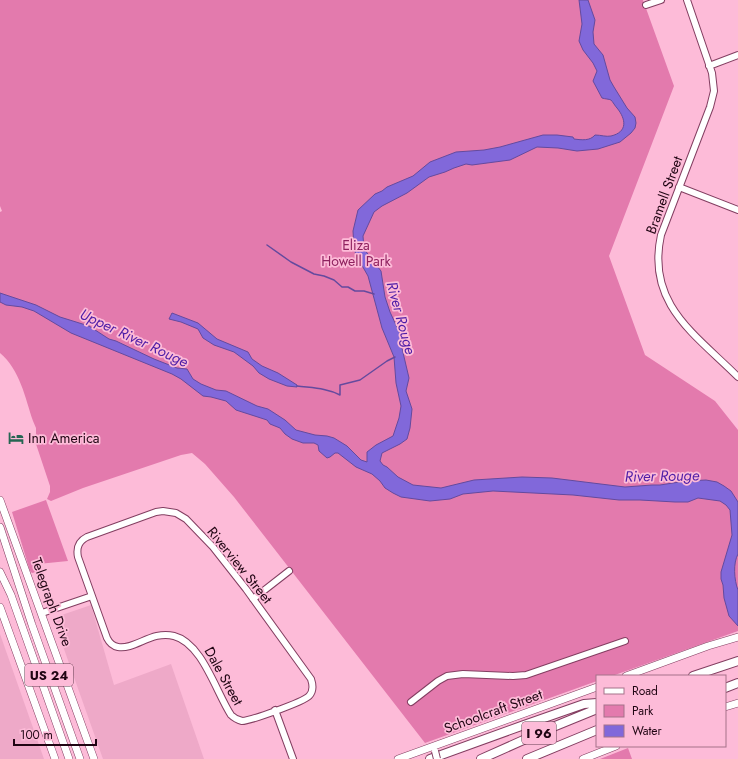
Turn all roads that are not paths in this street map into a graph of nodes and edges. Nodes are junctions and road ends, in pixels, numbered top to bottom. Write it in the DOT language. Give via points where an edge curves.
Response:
graph roads {
  1 [pos="661,0"];
  2 [pos="687,0"];
  3 [pos="646,5"];
  4 [pos="738,55"];
  5 [pos="709,66"];
  6 [pos="679,188"];
  7 [pos="738,210"];
  8 [pos="737,374"];
  9 [pos="0,500"];
  10 [pos="0,527"];
  11 [pos="289,571"];
  12 [pos="0,572"];
  13 [pos="92,596"];
  14 [pos="253,599"];
  15 [pos="0,608"];
  16 [pos="42,613"];
  17 [pos="738,637"];
  18 [pos="625,641"];
  19 [pos="738,661"];
  20 [pos="629,675"];
  21 [pos="696,675"];
  22 [pos="738,683"];
  23 [pos="596,687"];
  24 [pos="726,688"];
  25 [pos="411,702"];
  26 [pos="596,703"];
  27 [pos="738,703"];
  28 [pos="726,707"];
  29 [pos="596,709"];
  30 [pos="275,710"];
  31 [pos="596,730"];
  32 [pos="558,746"];
  33 [pos="613,747"];
  34 [pos="434,749"];
  35 [pos="55,759"];
  36 [pos="69,759"];
  37 [pos="80,759"];
  38 [pos="94,759"];
  39 [pos="293,759"];
  40 [pos="398,759"];
  41 [pos="430,759"];
  42 [pos="437,759"];
  43 [pos="481,759"];
  44 [pos="527,759"];
  45 [pos="535,759"];
  46 [pos="583,759"];
  1 -- 3 [label="street"];
  2 -- 5 [label="street, Bramell Street"];
  4 -- 5 [label="street"];
  5 -- 6 [label="street, Bramell Street" via="713,82 713,99"];
  6 -- 7 [label="street"];
  6 -- 8 [label="street, Bramell Street" via="659,243 658,265 662,286 679,318"];
  9 -- 16 [label="main road, Telegraph Drive"];
  10 -- 37 [label="main road, US 24" via="34,632"];
  11 -- 14 [label="street"];
  12 -- 36 [label="main road, US 24" via="11,595"];
  13 -- 14 [label="street, Riverview Street" via="77,553 79,543 87,537 163,511 176,513 191,524 226,563"];
  13 -- 16 [label="street"];
  13 -- 30 [label="street, Dale Street" via="106,638 113,645 123,647 160,635 179,638 189,643 197,652 233,717 245,720"];
  14 -- 30 [label="street, Riverview Street" via="312,679 313,684 308,697"];
  15 -- 35 [label="main road"];
  16 -- 38 [label="main road, Telegraph Drive"];
  17 -- 20 [label="main road"];
  18 -- 25 [label="street" via="526,675 447,676"];
  19 -- 21 [label="highway"];
  22 -- 24 [label="highway"];
  23 -- 34 [label="main road, Schoolcraft Street"];
  26 -- 41 [label="highway" via="584,704"];
  27 -- 28 [label="main road"];
  29 -- 43 [label="highway, I 96"];
  30 -- 39 [label="street"];
  31 -- 32 [label="highway, I 96"];
  32 -- 44 [label="highway, I 96"];
  32 -- 45 [label="highway"];
  33 -- 46 [label="main road"];
  34 -- 40 [label="main road, Schoolcraft Street"];
  34 -- 42 [label="street, bridge"];
}
